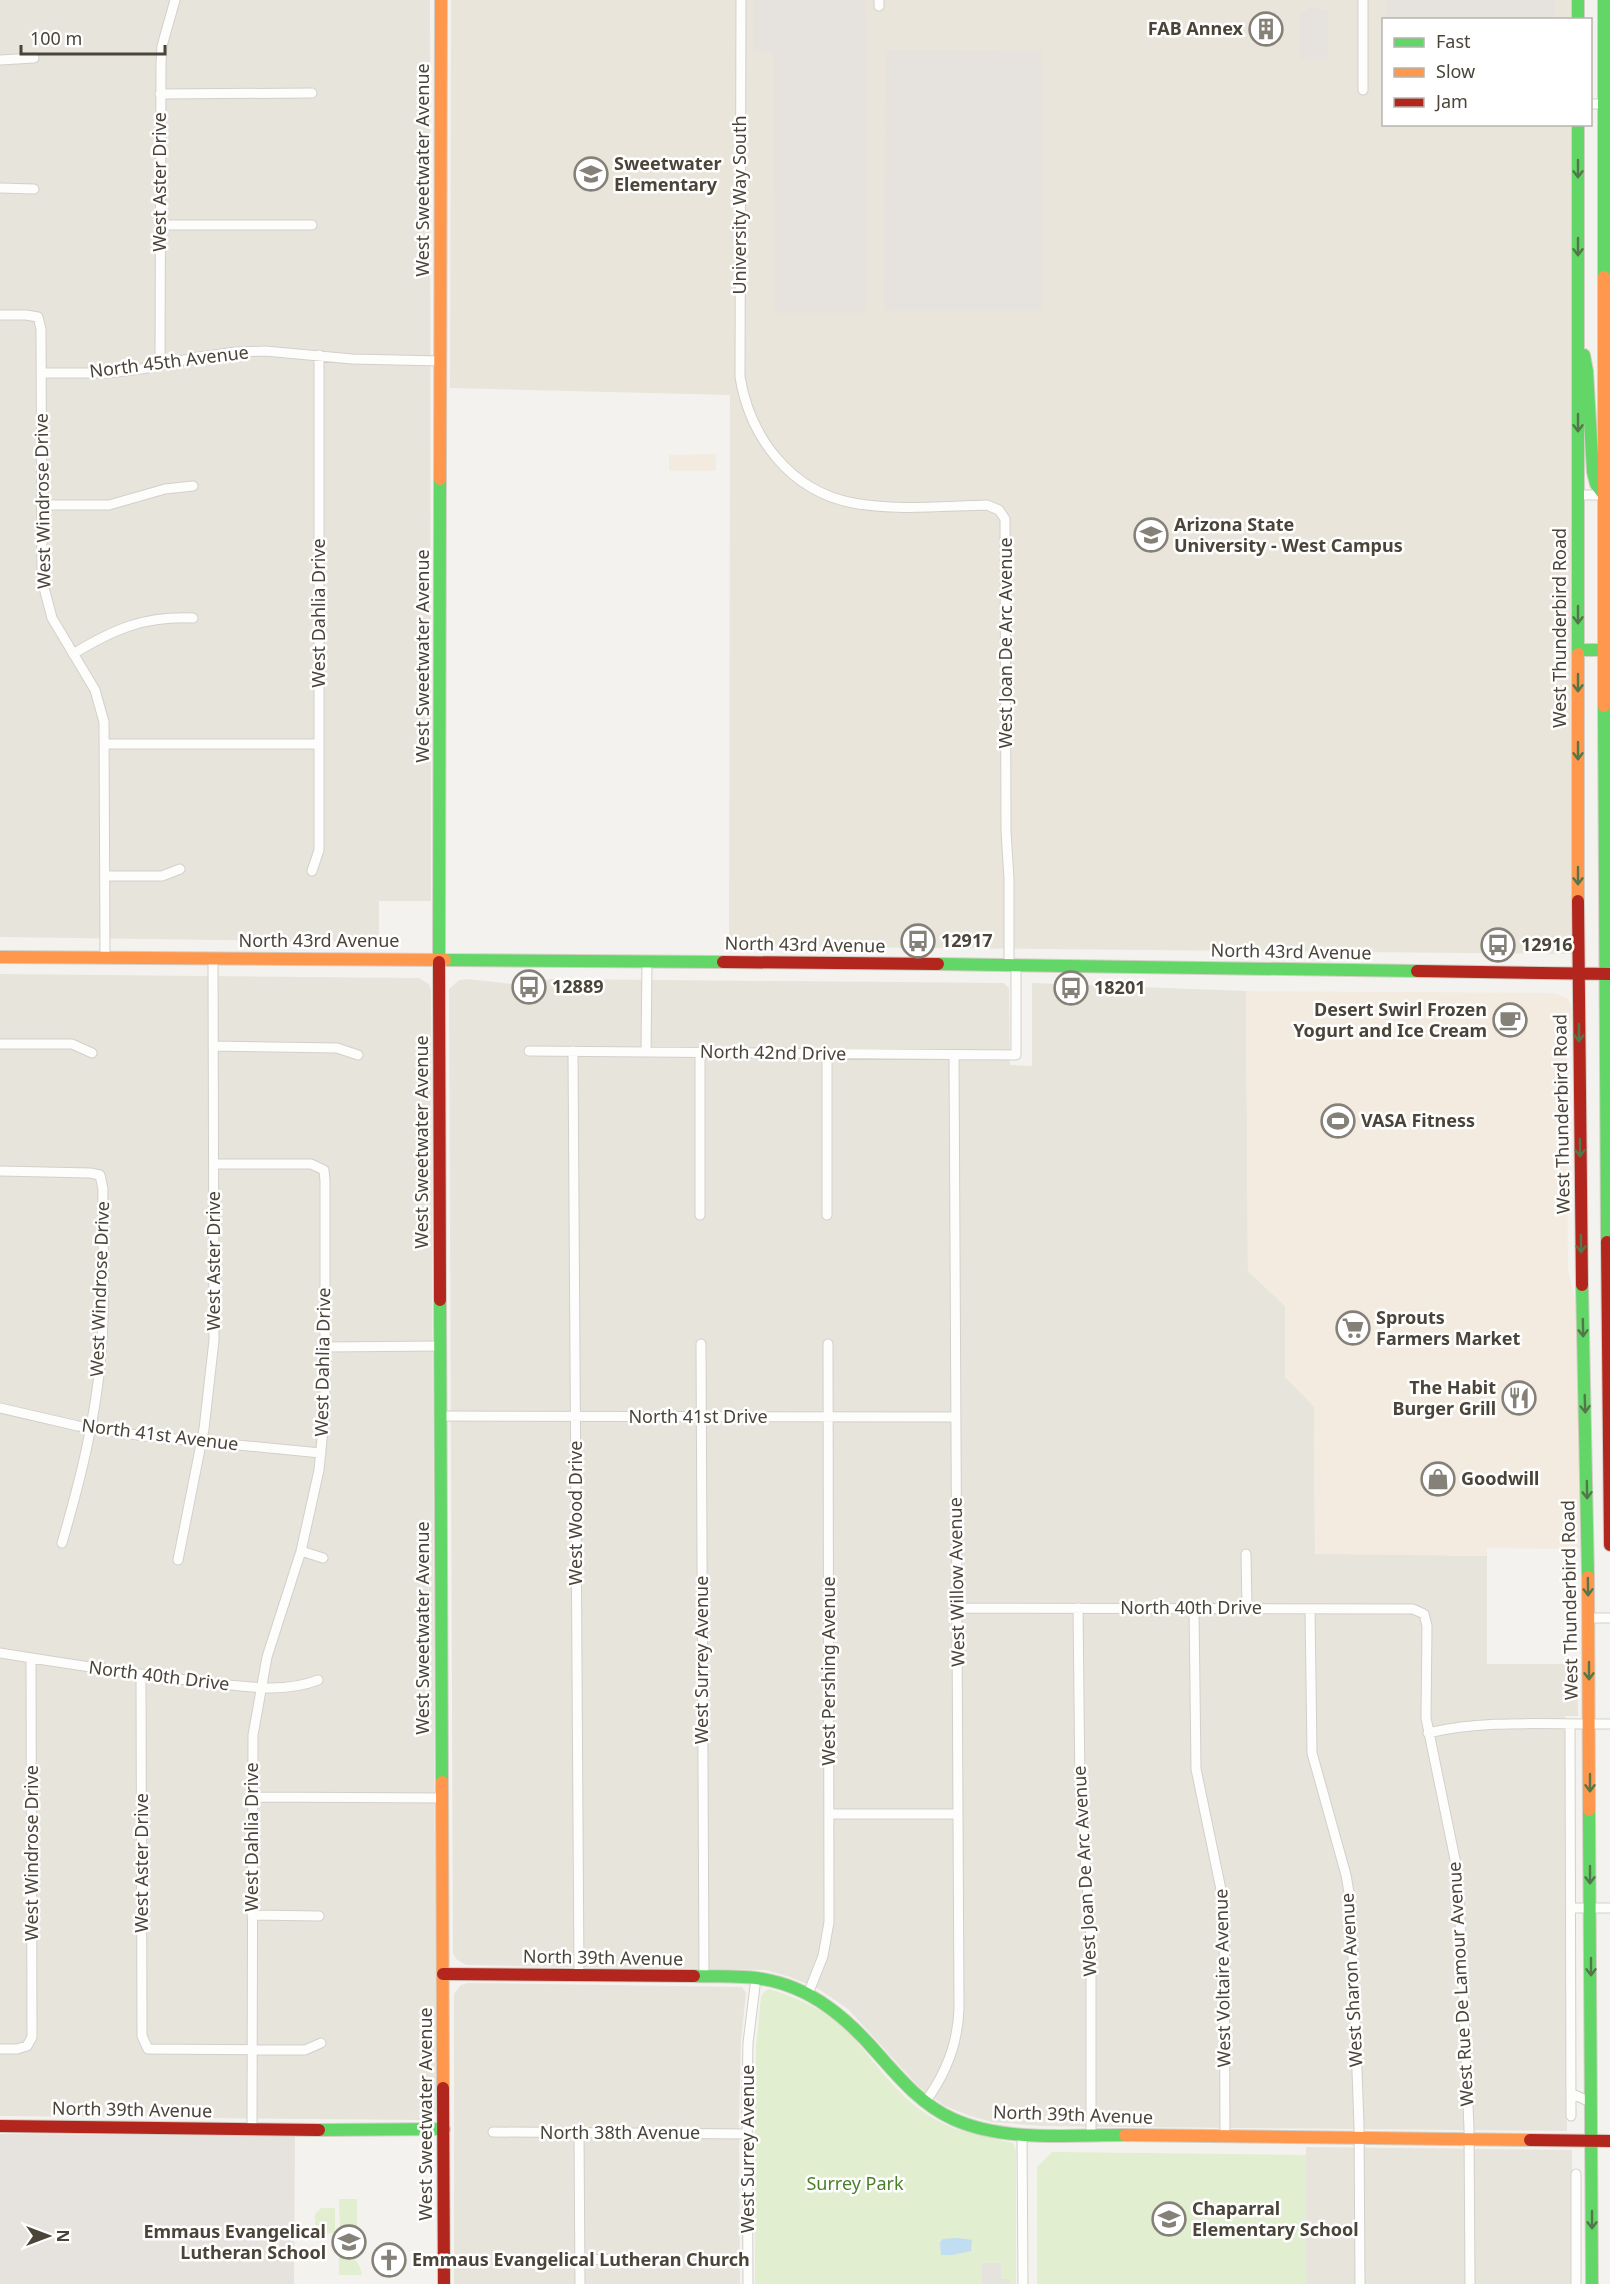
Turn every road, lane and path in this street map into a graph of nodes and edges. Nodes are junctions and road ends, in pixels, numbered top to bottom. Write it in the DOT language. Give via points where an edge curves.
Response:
graph roads {
  1 [pos="175,0"];
  2 [pos="441,0"];
  3 [pos="741,0"];
  4 [pos="1363,0"];
  5 [pos="1578,0"];
  6 [pos="1604,0"];
  7 [pos="1578,18"];
  8 [pos="34,58"];
  9 [pos="0,60"];
  10 [pos="1363,90"];
  11 [pos="312,93"];
  12 [pos="160,94"];
  13 [pos="1607,104"];
  14 [pos="1578,126"];
  15 [pos="0,188"];
  16 [pos="34,189"];
  17 [pos="160,225"];
  18 [pos="312,225"];
  19 [pos="0,315"];
  20 [pos="1578,340"];
  21 [pos="319,355"];
  22 [pos="441,362"];
  23 [pos="160,365"];
  24 [pos="41,373"];
  25 [pos="747,410"];
  26 [pos="193,486"];
  27 [pos="1578,495"];
  28 [pos="1607,495"];
  29 [pos="41,506"];
  30 [pos="193,618"];
  31 [pos="1578,650"];
  32 [pos="1604,650"];
  33 [pos="73,654"];
  34 [pos="106,744"];
  35 [pos="319,744"];
  36 [pos="180,869"];
  37 [pos="312,871"];
  38 [pos="105,876"];
  39 [pos="0,957"];
  40 [pos="105,958"];
  41 [pos="213,959"];
  42 [pos="440,960"];
  43 [pos="647,962"];
  44 [pos="1013,965"];
  45 [pos="1578,974"];
  46 [pos="1607,974"];
  47 [pos="0,1044"];
  48 [pos="213,1046"];
  49 [pos="529,1051"];
  50 [pos="573,1051"];
  51 [pos="646,1052"];
  52 [pos="700,1052"];
  53 [pos="92,1053"];
  54 [pos="827,1053"];
  55 [pos="954,1054"];
  56 [pos="358,1055"];
  57 [pos="1016,1055"];
  58 [pos="214,1164"];
  59 [pos="0,1171"];
  60 [pos="700,1215"];
  61 [pos="827,1215"];
  62 [pos="701,1344"];
  63 [pos="828,1344"];
  64 [pos="440,1346"];
  65 [pos="325,1347"];
  66 [pos="0,1408"];
  67 [pos="440,1416"];
  68 [pos="575,1417"];
  69 [pos="701,1417"];
  70 [pos="955,1417"];
  71 [pos="828,1418"];
  72 [pos="90,1429"];
  73 [pos="202,1442"];
  74 [pos="321,1453"];
  75 [pos="62,1542"];
  76 [pos="1610,1545"];
  77 [pos="301,1551"];
  78 [pos="1246,1554"];
  79 [pos="323,1558"];
  80 [pos="178,1560"];
  81 [pos="957,1608"];
  82 [pos="1078,1608"];
  83 [pos="1194,1608"];
  84 [pos="1247,1608"];
  85 [pos="1310,1608"];
  86 [pos="1424,1614"];
  87 [pos="1589,1618"];
  88 [pos="1610,1618"];
  89 [pos="0,1653"];
  90 [pos="31,1658"];
  91 [pos="141,1675"];
  92 [pos="318,1680"];
  93 [pos="260,1687"];
  94 [pos="1590,1724"];
  95 [pos="1610,1724"];
  96 [pos="1569,1725"];
  97 [pos="1428,1733"];
  98 [pos="252,1797"];
  99 [pos="442,1798"];
  100 [pos="830,1814"];
  101 [pos="958,1814"];
  102 [pos="1571,1908"];
  103 [pos="1590,1908"];
  104 [pos="1610,1908"];
  105 [pos="252,1915"];
  106 [pos="319,1916"];
  107 [pos="443,1974"];
  108 [pos="579,1976"];
  109 [pos="704,1977"];
  110 [pos="756,1978"];
  111 [pos="808,1994"];
  112 [pos="321,2043"];
  113 [pos="0,2049"];
  114 [pos="252,2050"];
  115 [pos="1571,2093"];
  116 [pos="925,2103"];
  117 [pos="1592,2103"];
  118 [pos="1571,2116"];
  119 [pos="0,2126"];
  120 [pos="444,2129"];
  121 [pos="252,2130"];
  122 [pos="493,2132"];
  123 [pos="579,2133"];
  124 [pos="747,2134"];
  125 [pos="1022,2134"];
  126 [pos="1091,2135"];
  127 [pos="1226,2136"];
  128 [pos="1360,2138"];
  129 [pos="1469,2139"];
  130 [pos="1592,2140"];
  131 [pos="1610,2140"];
  132 [pos="1576,2174"];
  133 [pos="1592,2183"];
  134 [pos="1576,2193"];
  135 [pos="622,2259"];
  136 [pos="579,2260"];
  137 [pos="444,2284"];
  138 [pos="579,2284"];
  139 [pos="748,2284"];
  140 [pos="1023,2284"];
  141 [pos="1360,2284"];
  142 [pos="1470,2284"];
  143 [pos="1576,2284"];
  144 [pos="1592,2284"];
  1 -- 12 [label="street, West Aster Drive" via="162,46"];
  2 -- 22 [label="main road, West Sweetwater Avenue"];
  3 -- 25 [label="street, University Way South" via="740,369"];
  4 -- 10 [label="street"];
  5 -- 7 [label="main road"];
  6 -- 13 [label="main road"];
  8 -- 9 [label="street"];
  11 -- 12 [label="street"];
  12 -- 17 [label="street, West Aster Drive"];
  13 -- 28 [label="main road"];
  14 -- 20 [label="main road, West Thunderbird Road, one-way"];
  15 -- 16 [label="street"];
  17 -- 18 [label="street"];
  17 -- 23 [label="street, West Aster Drive"];
  19 -- 24 [label="street, West Windrose Drive" via="39,318"];
  20 -- 27 [label="main road, West Thunderbird Road, one-way"];
  20 -- 28 [label="main road" via="1587,371 1593,472 1596,484"];
  21 -- 22 [label="street, North 45th Avenue"];
  21 -- 23 [label="street, North 45th Avenue" via="237,352"];
  21 -- 35 [label="street, West Dahlia Drive"];
  22 -- 42 [label="main road, West Sweetwater Avenue"];
  23 -- 24 [label="street, North 45th Avenue" via="107,373"];
  24 -- 29 [label="street, West Windrose Drive"];
  25 -- 44 [label="street, West Joan De Arc Avenue" via="760,437 780,462 820,492 853,503 987,506 1002,514 1006,532 1006,831"];
  26 -- 29 [label="street" via="165,489 109,505"];
  27 -- 28 [label="street"];
  27 -- 31 [label="main road, West Thunderbird Road, one-way"];
  28 -- 32 [label="main road"];
  29 -- 33 [label="street, West Windrose Drive" via="42,580 47,605"];
  30 -- 33 [label="street" via="153,619 124,626"];
  31 -- 32 [label="main road"];
  31 -- 45 [label="main road, West Thunderbird Road, one-way"];
  32 -- 46 [label="main road"];
  33 -- 34 [label="street, West Windrose Drive" via="95,690"];
  34 -- 35 [label="street"];
  34 -- 38 [label="street, West Windrose Drive"];
  35 -- 37 [label="street, West Dahlia Drive" via="319,850"];
  36 -- 38 [label="street" via="162,876"];
  38 -- 40 [label="street, West Windrose Drive"];
  39 -- 40 [label="main road, North 43rd Avenue"];
  40 -- 41 [label="main road, North 43rd Avenue"];
  41 -- 42 [label="main road, North 43rd Avenue"];
  41 -- 48 [label="street, West Aster Drive"];
  42 -- 43 [label="main road, North 43rd Avenue"];
  42 -- 64 [label="main road, West Sweetwater Avenue"];
  43 -- 44 [label="main road, North 43rd Avenue"];
  43 -- 51 [label="street"];
  44 -- 45 [label="main road, North 43rd Avenue"];
  44 -- 57 [label="street, West Joan De Arc Avenue"];
  45 -- 46 [label="main road, North 43rd Avenue"];
  45 -- 87 [label="main road, West Thunderbird Road, one-way"];
  46 -- 76 [label="main road"];
  47 -- 53 [label="street" via="72,1044"];
  48 -- 56 [label="street" via="337,1048"];
  48 -- 58 [label="street, West Aster Drive"];
  49 -- 50 [label="street, North 42nd Drive"];
  50 -- 51 [label="street, North 42nd Drive"];
  50 -- 68 [label="street, West Wood Drive"];
  51 -- 52 [label="street, North 42nd Drive"];
  52 -- 54 [label="street, North 42nd Drive"];
  52 -- 60 [label="street"];
  54 -- 55 [label="street, North 42nd Drive"];
  54 -- 61 [label="street"];
  55 -- 57 [label="street, North 42nd Drive"];
  55 -- 70 [label="street, West Willow Avenue"];
  58 -- 65 [label="street, West Dahlia Drive" via="311,1164 324,1170"];
  58 -- 73 [label="street, West Aster Drive" via="214,1340"];
  59 -- 72 [label="street, West Windrose Drive" via="100,1175 101,1352"];
  62 -- 69 [label="street, West Surrey Avenue"];
  63 -- 71 [label="street, West Pershing Avenue"];
  64 -- 65 [label="street"];
  64 -- 67 [label="main road, West Sweetwater Avenue"];
  65 -- 74 [label="street, West Dahlia Drive"];
  66 -- 72 [label="street, North 41st Avenue"];
  67 -- 68 [label="street, North 41st Drive"];
  67 -- 99 [label="main road, West Sweetwater Avenue"];
  68 -- 69 [label="street, North 41st Drive"];
  68 -- 108 [label="street, West Wood Drive"];
  69 -- 71 [label="street, North 41st Drive"];
  69 -- 109 [label="street, West Surrey Avenue"];
  70 -- 71 [label="street, North 41st Drive"];
  70 -- 81 [label="street, West Willow Avenue"];
  71 -- 100 [label="street, West Pershing Avenue"];
  72 -- 73 [label="street, North 41st Avenue"];
  72 -- 75 [label="street, West Windrose Drive"];
  73 -- 74 [label="street, North 41st Avenue"];
  73 -- 80 [label="street, West Aster Drive"];
  74 -- 77 [label="street, West Dahlia Drive"];
  77 -- 79 [label="street"];
  77 -- 93 [label="street, West Dahlia Drive"];
  78 -- 84 [label="street"];
  81 -- 82 [label="street, North 40th Drive"];
  81 -- 101 [label="street, West Willow Avenue"];
  82 -- 83 [label="street, North 40th Drive"];
  82 -- 126 [label="street, West Joan De Arc Avenue" via="1080,1790 1091,1938"];
  83 -- 84 [label="street, North 40th Drive"];
  83 -- 127 [label="street, West Voltaire Avenue" via="1196,1769 1224,1904"];
  84 -- 85 [label="street, North 40th Drive"];
  85 -- 86 [label="street, North 40th Drive" via="1413,1609"];
  85 -- 128 [label="street, West Sharon Avenue" via="1312,1753 1346,1875 1350,1904"];
  86 -- 97 [label="street, West Rue De Lamour Avenue"];
  87 -- 88 [label="street"];
  87 -- 94 [label="main road, West Thunderbird Road, one-way"];
  89 -- 90 [label="street, North 40th Drive"];
  90 -- 91 [label="street, North 40th Drive"];
  90 -- 113 [label="street, West Windrose Drive" via="32,2037 27,2046"];
  91 -- 93 [label="street, North 40th Drive"];
  91 -- 114 [label="street, West Aster Drive" via="142,2037 148,2049"];
  92 -- 93 [label="street, North 40th Drive" via="296,1687"];
  93 -- 98 [label="street, West Dahlia Drive" via="253,1735"];
  94 -- 95 [label="street"];
  94 -- 96 [label="street"];
  94 -- 103 [label="main road, West Thunderbird Road, one-way"];
  96 -- 97 [label="street" via="1473,1725"];
  96 -- 102 [label="street, West Thunderbird Road"];
  97 -- 129 [label="street, West Rue De Lamour Avenue" via="1458,1874"];
  98 -- 99 [label="street"];
  98 -- 105 [label="street, West Dahlia Drive"];
  99 -- 107 [label="main road, West Sweetwater Avenue"];
  100 -- 101 [label="street"];
  100 -- 111 [label="street, West Pershing Avenue" via="829,1922"];
  101 -- 116 [label="street, West Willow Avenue" via="958,2025 950,2060"];
  102 -- 103 [label="street"];
  102 -- 115 [label="street, West Thunderbird Road"];
  103 -- 104 [label="street"];
  103 -- 117 [label="main road, West Thunderbird Road, one-way"];
  105 -- 106 [label="street"];
  105 -- 114 [label="street, West Dahlia Drive"];
  107 -- 108 [label="main road, North 39th Avenue"];
  107 -- 120 [label="main road, West Sweetwater Avenue"];
  108 -- 109 [label="main road, North 39th Avenue"];
  109 -- 110 [label="main road, North 39th Avenue"];
  110 -- 111 [label="main road, North 39th Avenue"];
  110 -- 124 [label="street, West Surrey Avenue" via="748,2043"];
  111 -- 116 [label="main road, North 39th Avenue" via="845,2018"];
  112 -- 114 [label="street" via="305,2050"];
  114 -- 121 [label="street, West Dahlia Drive"];
  115 -- 117 [label="street"];
  115 -- 118 [label="street, West Thunderbird Road"];
  116 -- 125 [label="main road, North 39th Avenue" via="984,2130"];
  117 -- 130 [label="main road, West Thunderbird Road"];
  119 -- 121 [label="main road, North 39th Avenue"];
  120 -- 121 [label="main road, North 39th Avenue"];
  120 -- 137 [label="main road, West Sweetwater Avenue"];
  122 -- 123 [label="street, North 38th Avenue"];
  123 -- 124 [label="street, North 38th Avenue"];
  123 -- 136 [label="street"];
  124 -- 139 [label="street, West Surrey Avenue"];
  125 -- 126 [label="main road, North 39th Avenue"];
  125 -- 140 [label="street"];
  126 -- 127 [label="main road, North 39th Avenue"];
  127 -- 128 [label="main road, North 39th Avenue"];
  128 -- 129 [label="main road, North 39th Avenue"];
  128 -- 141 [label="street, West Sharon Avenue"];
  129 -- 130 [label="main road, North 39th Avenue"];
  129 -- 142 [label="street, West Rue De Lamour Avenue"];
  130 -- 131 [label="main road, North 39th Avenue"];
  130 -- 133 [label="main road, West Thunderbird Road"];
  132 -- 134 [label="street"];
  133 -- 134 [label="street"];
  133 -- 144 [label="main road, West Thunderbird Road, one-way"];
  134 -- 143 [label="street"];
  135 -- 136 [label="street"];
  136 -- 138 [label="street"];
}
